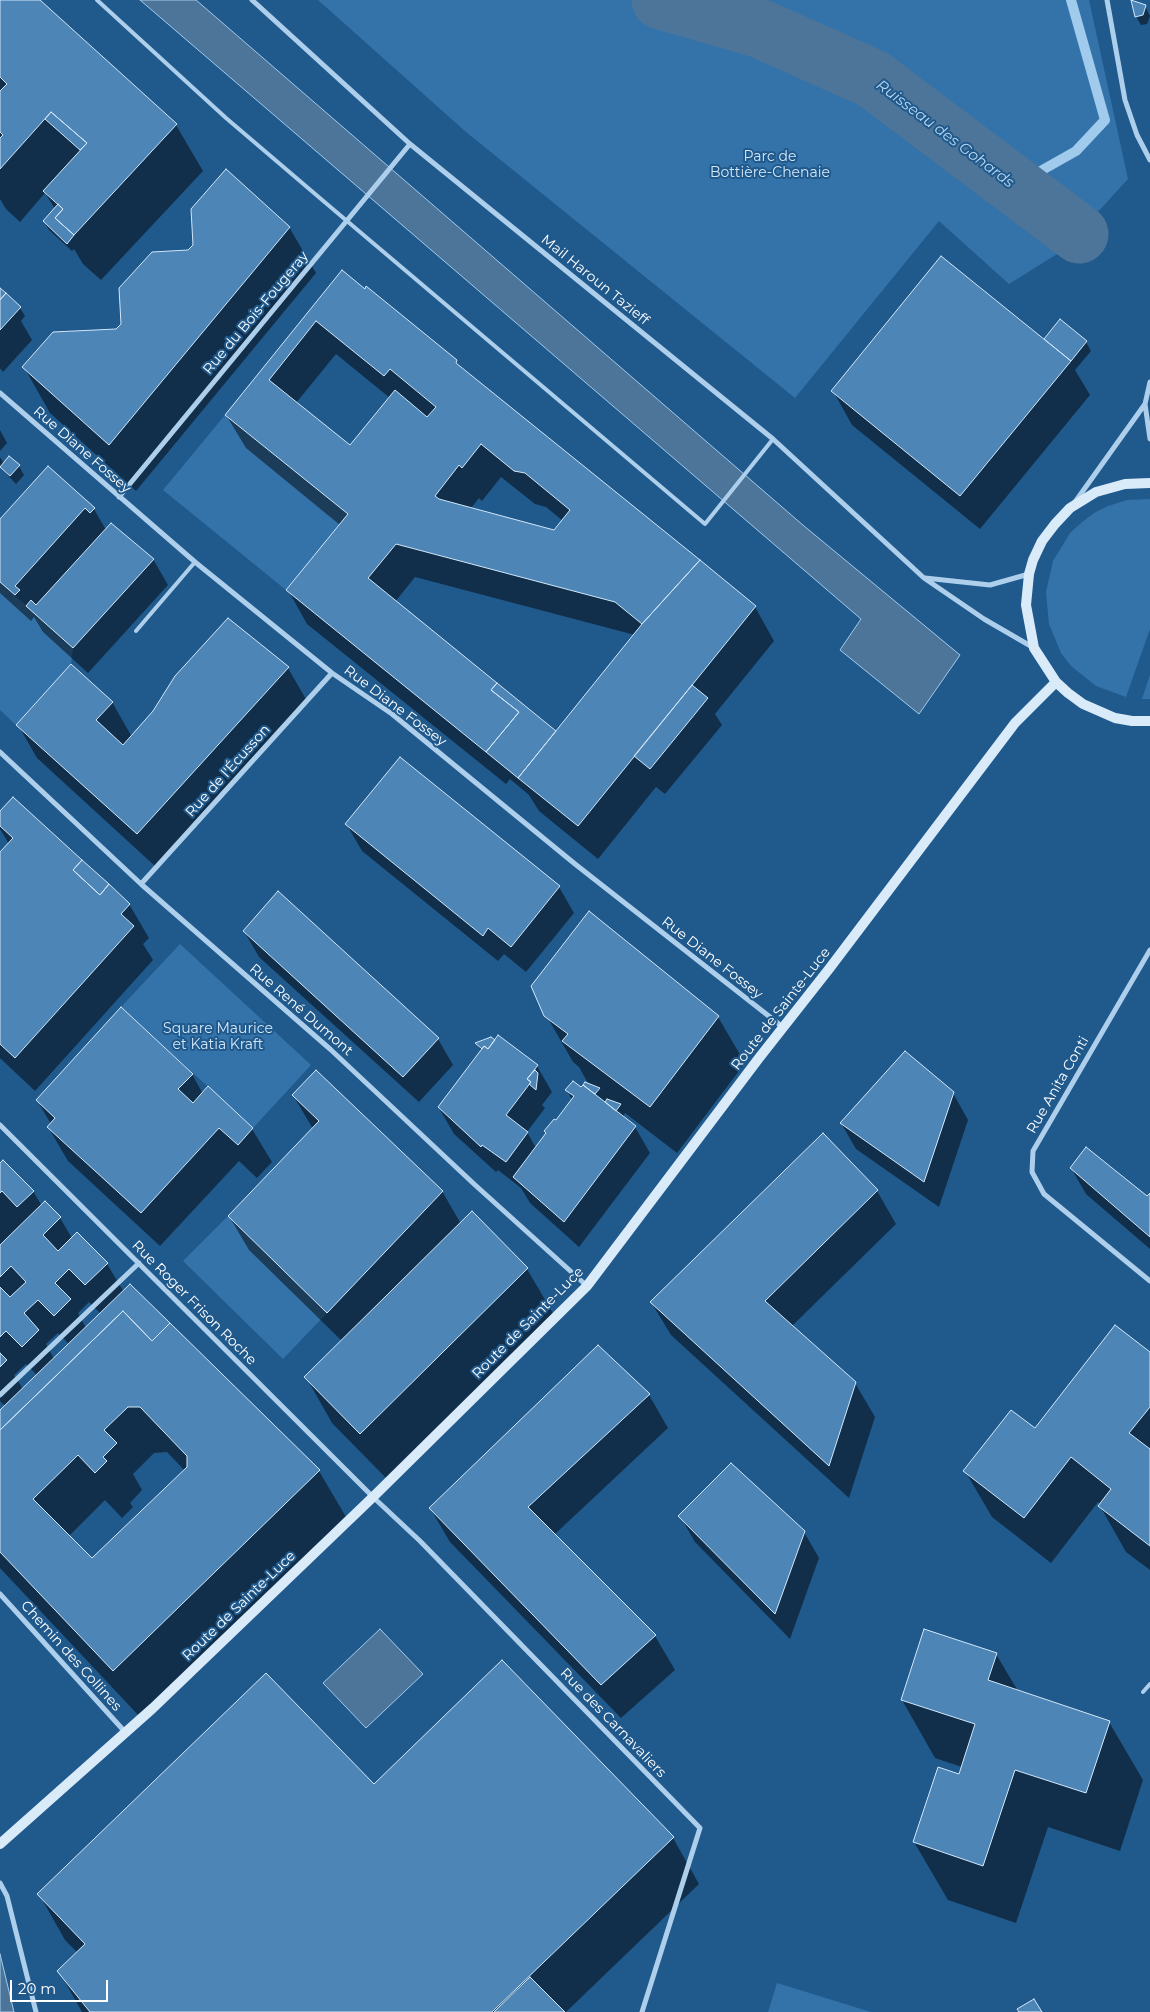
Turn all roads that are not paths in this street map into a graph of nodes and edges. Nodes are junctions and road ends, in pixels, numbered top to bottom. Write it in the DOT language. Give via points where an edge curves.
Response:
graph roads {
  1 [pos="98,0"];
  2 [pos="252,0"];
  3 [pos="1107,0"];
  4 [pos="410,144"];
  5 [pos="1150,160"];
  6 [pos="346,221"];
  7 [pos="1150,382"];
  8 [pos="0,392"];
  9 [pos="1145,404"];
  10 [pos="1150,439"];
  11 [pos="773,440"];
  12 [pos="1150,483"];
  13 [pos="118,497"];
  14 [pos="1070,508"];
  15 [pos="195,562"];
  16 [pos="1029,574"];
  17 [pos="924,578"];
  18 [pos="136,631"];
  19 [pos="1034,648"];
  20 [pos="332,673"];
  21 [pos="1056,682"];
  22 [pos="1150,721"];
  23 [pos="0,752"];
  24 [pos="141,884"];
  25 [pos="1150,950"];
  26 [pos="784,1028"];
  27 [pos="0,1125"];
  28 [pos="139,1263"];
  29 [pos="1150,1281"];
  30 [pos="587,1286"];
  31 [pos="0,1395"];
  32 [pos="373,1497"];
  33 [pos="0,1594"];
  34 [pos="1150,1684"];
  35 [pos="1143,1692"];
  36 [pos="126,1733"];
  37 [pos="0,1844"];
  38 [pos="0,1884"];
  39 [pos="36,2012"];
  40 [pos="642,2012"];
  1 -- 6 [label="lane" via="226,118"];
  2 -- 4 [label="street, Mail Haroun Tazieff"];
  3 -- 5 [label="street" via="1125,100"];
  4 -- 6 [label="street, Rue du Bois-Fougeray"];
  4 -- 11 [label="street, Mail Haroun Tazieff"];
  6 -- 11 [label="lane" via="705,524"];
  6 -- 13 [label="street, Rue du Bois-Fougeray"];
  7 -- 9 [label="street"];
  8 -- 13 [label="street, Rue Diane Fossey"];
  9 -- 10 [label="street"];
  9 -- 14 [label="street"];
  11 -- 17 [label="street, Mail Haroun Tazieff"];
  12 -- 14 [label="street" via="1110,487"];
  13 -- 15 [label="street, Rue Diane Fossey"];
  14 -- 16 [label="street" via="1042,541"];
  15 -- 18 [label="lane"];
  15 -- 20 [label="street, Rue Diane Fossey"];
  16 -- 17 [label="street" via="990,584"];
  16 -- 19 [label="street" via="1026,605"];
  17 -- 19 [label="street, Mail Haroun Tazieff"];
  19 -- 21 [label="street"];
  20 -- 24 [label="street, Rue de l'Écusson"];
  20 -- 26 [label="street, Rue Diane Fossey" via="392,714 575,864"];
  21 -- 22 [label="street" via="1098,712 1132,721"];
  21 -- 26 [label="street, Route de Sainte-Luce" via="1015,722"];
  23 -- 24 [label="street, Rue René Dumont"];
  24 -- 30 [label="street, Rue René Dumont" via="330,1049"];
  25 -- 29 [label="street, Rue Anita Conti" via="1033,1151 1032,1172 1044,1194"];
  26 -- 30 [label="street, Route de Sainte-Luce"];
  27 -- 28 [label="street, Rue Roger Frison Roche"];
  28 -- 31 [label="street"];
  28 -- 32 [label="street, Rue Roger Frison Roche"];
  30 -- 32 [label="street, Route de Sainte-Luce"];
  32 -- 36 [label="street, Route de Sainte-Luce"];
  32 -- 40 [label="street, Rue des Carnavaliers" via="420,1541 700,1828"];
  33 -- 36 [label="street, Chemin des Collines"];
  34 -- 35 [label="lane"];
  36 -- 37 [label="street, Route de Sainte-Luce"];
  38 -- 39 [label="street" via="6,1896"];
}
